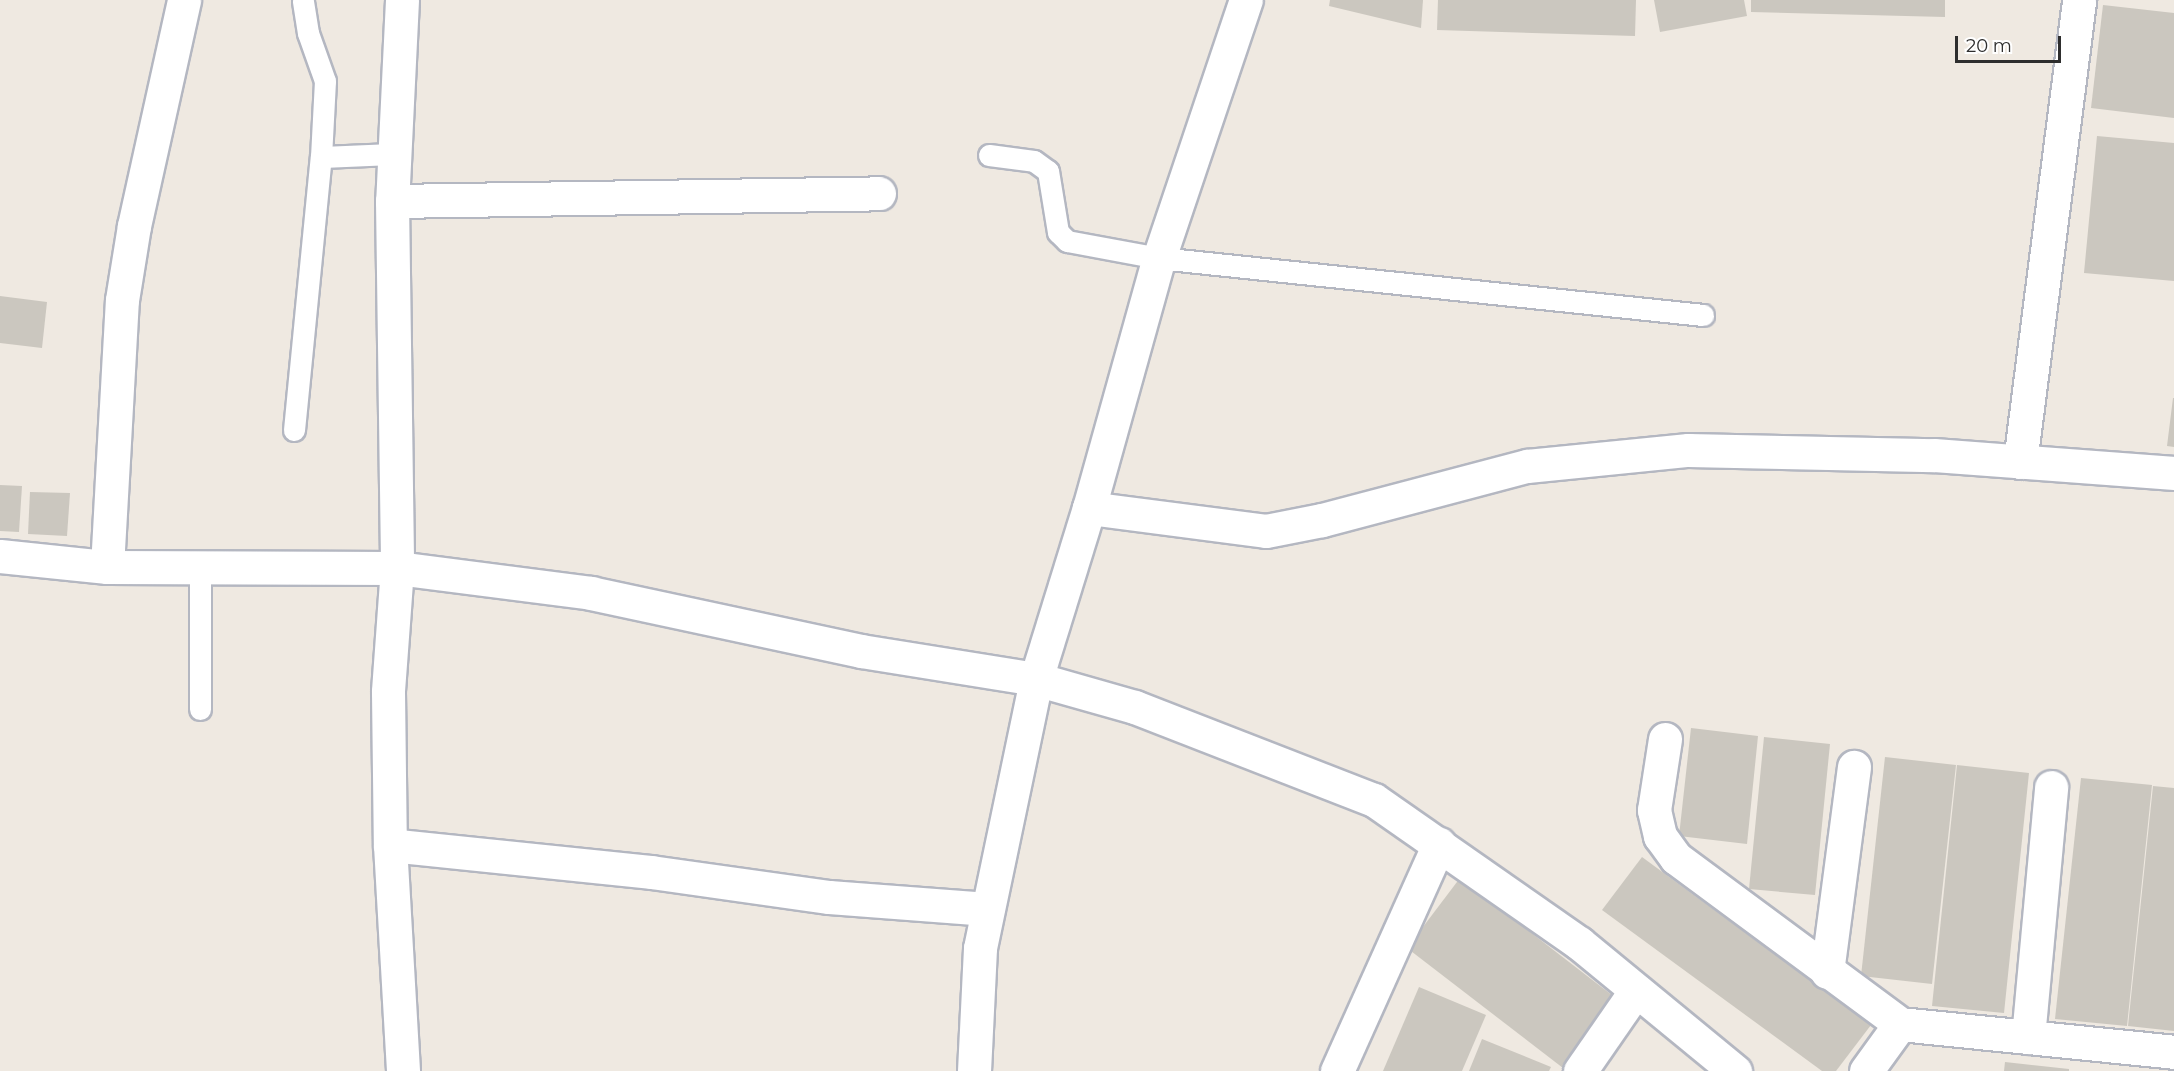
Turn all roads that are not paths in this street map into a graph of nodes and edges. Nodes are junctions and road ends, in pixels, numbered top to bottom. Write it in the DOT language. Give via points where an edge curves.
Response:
graph roads {
  1 [pos="184,0"];
  2 [pos="303,0"];
  3 [pos="402,0"];
  4 [pos="1246,0"];
  5 [pos="2079,0"];
  6 [pos="393,154"];
  7 [pos="989,155"];
  8 [pos="321,157"];
  9 [pos="879,193"];
  10 [pos="392,201"];
  11 [pos="1159,258"];
  12 [pos="1703,315"];
  13 [pos="294,430"];
  14 [pos="2020,462"];
  15 [pos="2174,473"];
  16 [pos="1089,508"];
  17 [pos="0,556"];
  18 [pos="107,567"];
  19 [pos="200,567"];
  20 [pos="397,568"];
  21 [pos="1036,679"];
  22 [pos="200,709"];
  23 [pos="1665,739"];
  24 [pos="1854,767"];
  25 [pos="2051,787"];
  26 [pos="1439,844"];
  27 [pos="390,845"];
  28 [pos="988,909"];
  29 [pos="1827,972"];
  30 [pos="1636,990"];
  31 [pos="1900,1024"];
  32 [pos="2028,1037"];
  33 [pos="2174,1052"];
  34 [pos="403,1071"];
  35 [pos="974,1071"];
  36 [pos="1337,1071"];
  37 [pos="1580,1071"];
  38 [pos="1735,1071"];
  39 [pos="1866,1071"];
  1 -- 18 [label="street" via="134,226 122,300"];
  2 -- 8 [label="lane" via="308,33 325,81"];
  3 -- 6 [label="street"];
  4 -- 11 [label="street"];
  5 -- 14 [label="street"];
  6 -- 8 [label="lane"];
  6 -- 10 [label="street"];
  7 -- 11 [label="lane" via="1034,161 1048,171 1058,232 1067,241"];
  8 -- 13 [label="lane"];
  9 -- 10 [label="street"];
  10 -- 20 [label="street"];
  11 -- 12 [label="lane"];
  11 -- 16 [label="street"];
  14 -- 15 [label="street"];
  14 -- 16 [label="street" via="1934,455 1688,450 1527,466 1266,531"];
  16 -- 21 [label="street"];
  17 -- 18 [label="street"];
  18 -- 19 [label="street"];
  19 -- 20 [label="street"];
  19 -- 22 [label="lane"];
  20 -- 21 [label="street" via="591,593 861,651"];
  20 -- 27 [label="street" via="388,692"];
  21 -- 26 [label="street" via="1135,707 1374,800"];
  21 -- 28 [label="street"];
  23 -- 29 [label="street" via="1654,810 1660,836 1676,858"];
  24 -- 29 [label="street"];
  25 -- 32 [label="street"];
  26 -- 30 [label="street" via="1579,943"];
  26 -- 36 [label="street"];
  27 -- 28 [label="street" via="651,872 829,897"];
  27 -- 34 [label="street"];
  28 -- 35 [label="street" via="980,948"];
  29 -- 31 [label="street"];
  30 -- 37 [label="street"];
  30 -- 38 [label="street"];
  31 -- 32 [label="street"];
  31 -- 39 [label="street"];
  32 -- 33 [label="street"];
}
